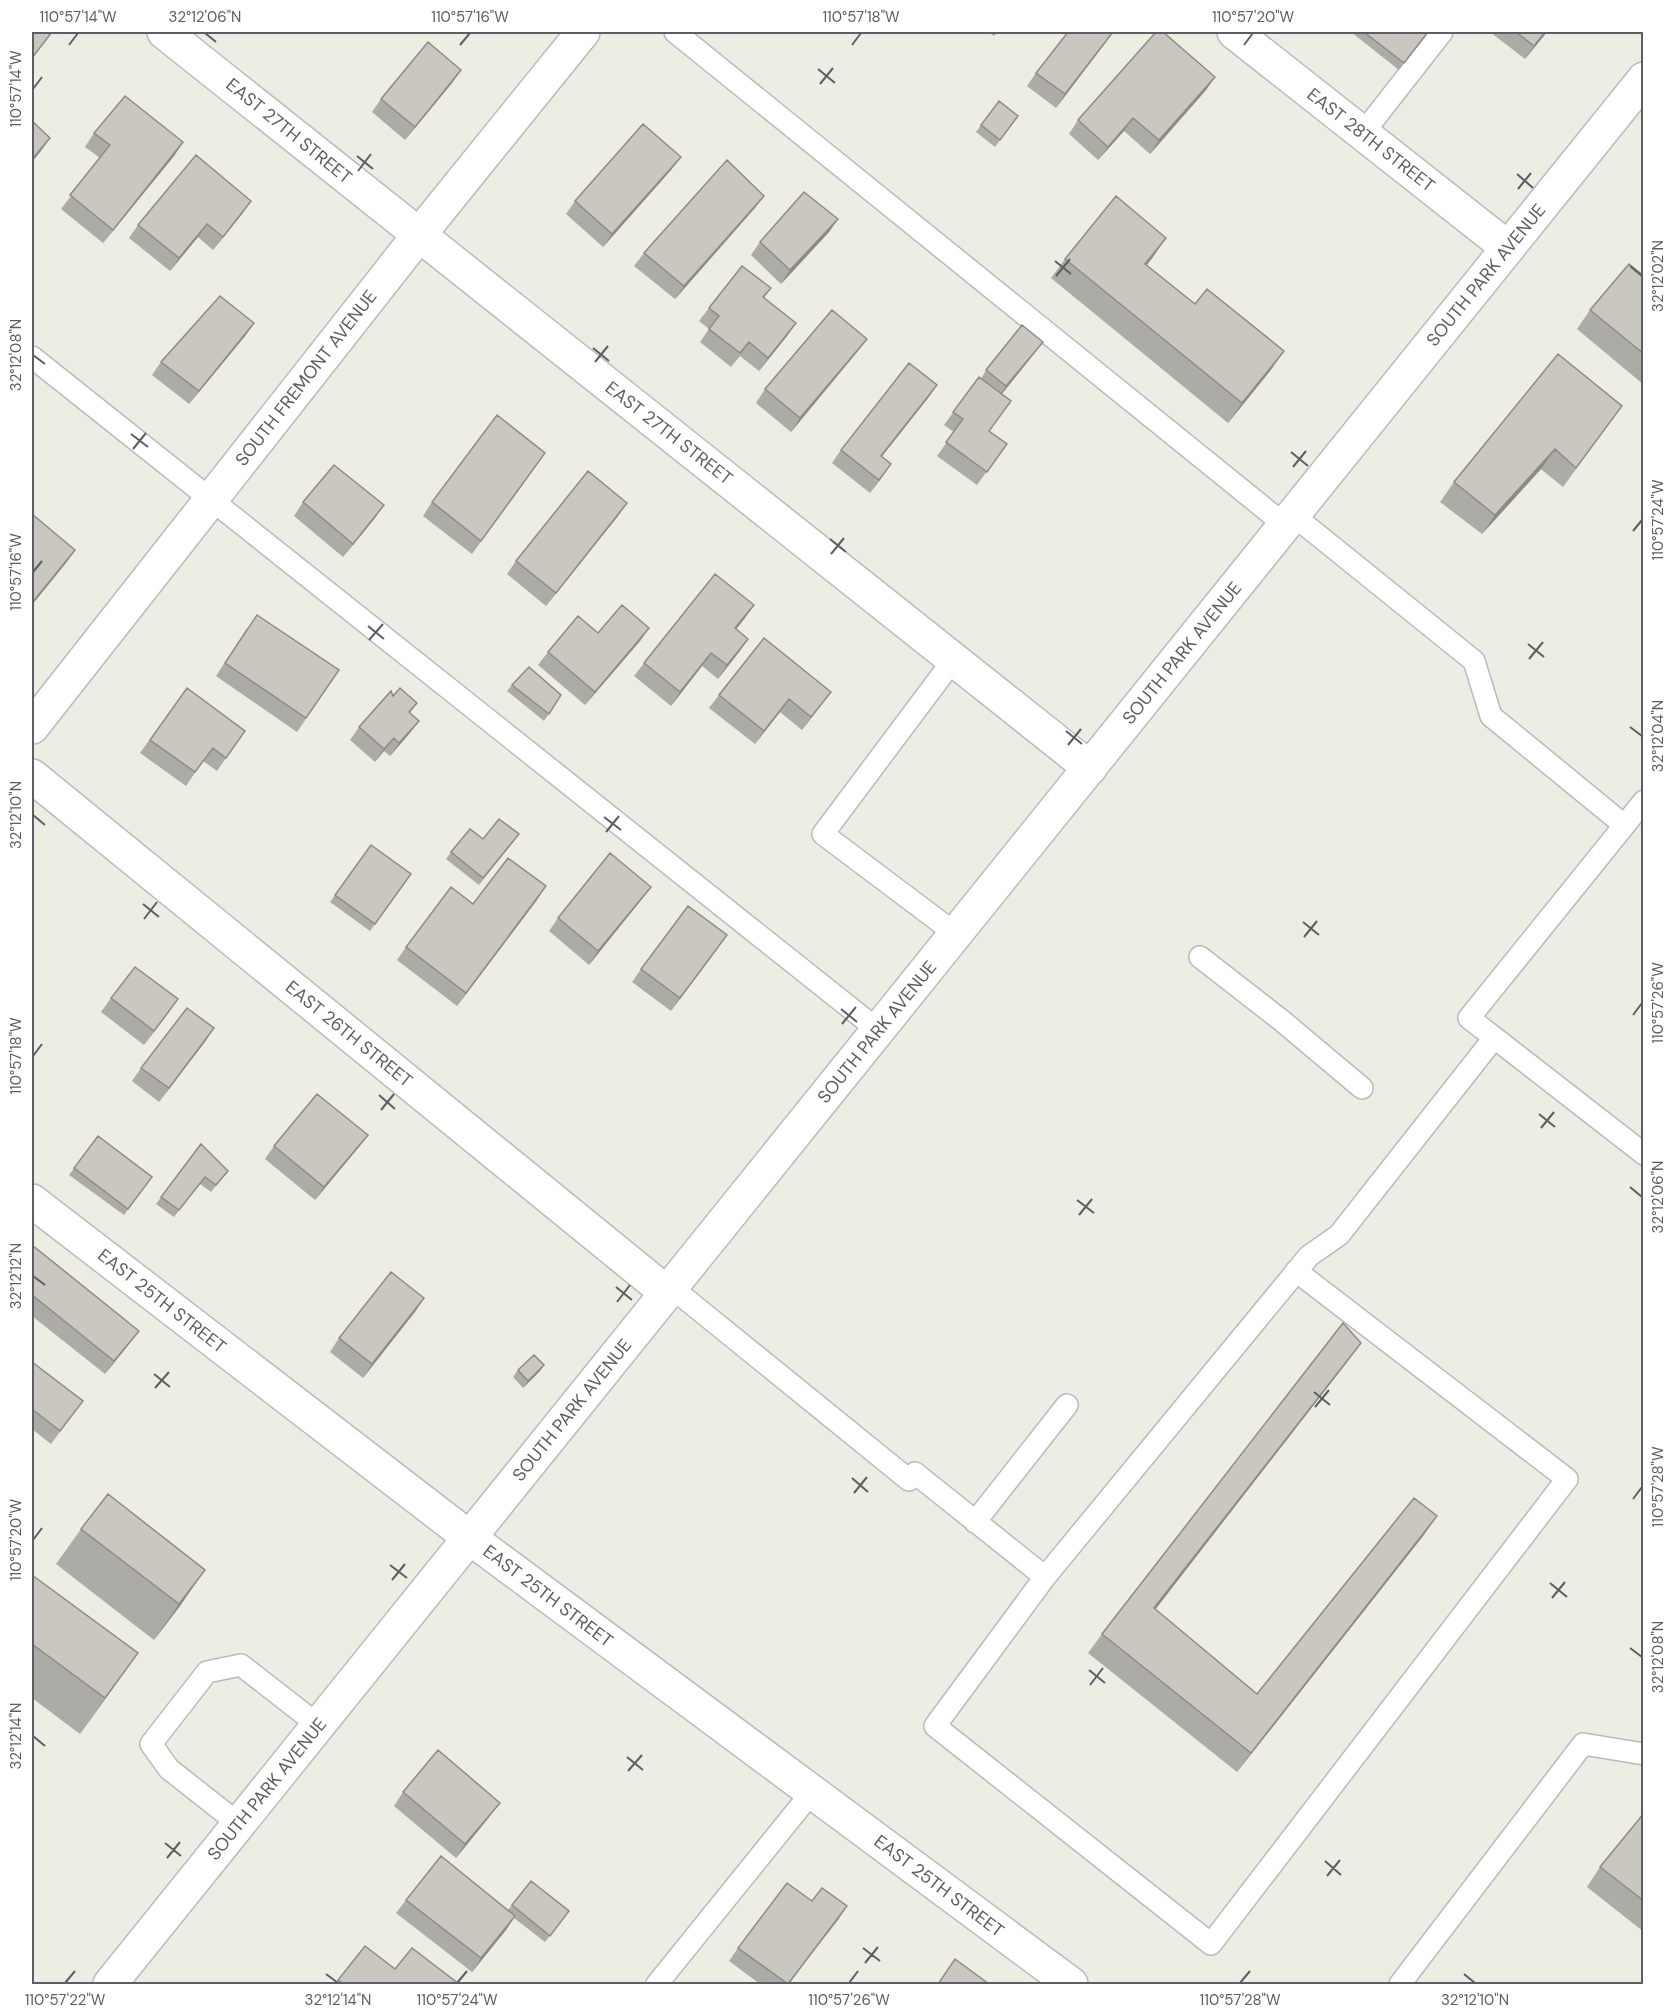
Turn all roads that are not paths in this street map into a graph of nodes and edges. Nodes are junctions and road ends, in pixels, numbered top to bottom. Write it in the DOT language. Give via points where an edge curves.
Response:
graph roads {
  1 [pos="164,32"];
  2 [pos="583,32"];
  3 [pos="675,32"];
  4 [pos="1233,32"];
  5 [pos="1442,32"];
  6 [pos="1644,79"];
  7 [pos="1363,133"];
  8 [pos="419,235"];
  9 [pos="1508,248"];
  10 [pos="32,357"];
  11 [pos="211,499"];
  12 [pos="1289,520"];
  13 [pos="954,659"];
  14 [pos="32,727"];
  15 [pos="1090,768"];
  16 [pos="32,776"];
  17 [pos="1644,801"];
  18 [pos="1624,825"];
  19 [pos="956,934"];
  20 [pos="1200,957"];
  21 [pos="878,1030"];
  22 [pos="1494,1038"];
  23 [pos="1362,1088"];
  24 [pos="1644,1154"];
  25 [pos="32,1201"];
  26 [pos="1296,1270"];
  27 [pos="669,1290"];
  28 [pos="1067,1405"];
  29 [pos="975,1522"];
  30 [pos="470,1538"];
  31 [pos="1045,1577"];
  32 [pos="318,1725"];
  33 [pos="1644,1754"];
  34 [pos="812,1792"];
  35 [pos="239,1824"];
  36 [pos="110,1984"];
  37 [pos="657,1984"];
  38 [pos="1071,1984"];
  39 [pos="1400,1984"];
  1 -- 8 [label="street, EAST 27TH STREET"];
  2 -- 8 [label="street, SOUTH FREMONT AVENUE"];
  3 -- 12 [label="lane"];
  4 -- 7 [label="street, EAST 28TH STREET"];
  5 -- 7 [label="lane"];
  6 -- 9 [label="street, SOUTH PARK AVENUE"];
  7 -- 9 [label="street, EAST 28TH STREET"];
  8 -- 11 [label="street, SOUTH FREMONT AVENUE"];
  8 -- 13 [label="street, EAST 27TH STREET"];
  9 -- 12 [label="street, SOUTH PARK AVENUE"];
  10 -- 11 [label="lane"];
  11 -- 14 [label="street, SOUTH FREMONT AVENUE"];
  11 -- 21 [label="lane"];
  12 -- 15 [label="street, SOUTH PARK AVENUE"];
  12 -- 18 [label="lane" via="1474,662 1491,716"];
  13 -- 15 [label="street, EAST 27TH STREET"];
  13 -- 19 [label="lane" via="824,834"];
  15 -- 19 [label="street, SOUTH PARK AVENUE"];
  16 -- 27 [label="street, EAST 26TH STREET"];
  17 -- 18 [label="lane"];
  18 -- 22 [label="lane" via="1469,1018"];
  19 -- 21 [label="street, SOUTH PARK AVENUE"];
  20 -- 23 [label="lane"];
  21 -- 27 [label="street, SOUTH PARK AVENUE"];
  22 -- 24 [label="lane"];
  22 -- 26 [label="lane" via="1339,1234"];
  25 -- 30 [label="street, EAST 25TH STREET"];
  26 -- 31 [label="lane"];
  26 -- 31 [label="lane" via="1567,1479 1211,1944 935,1726"];
  27 -- 29 [label="lane"];
  27 -- 30 [label="street, SOUTH PARK AVENUE"];
  28 -- 29 [label="lane"];
  29 -- 31 [label="lane"];
  30 -- 32 [label="street, SOUTH PARK AVENUE"];
  30 -- 34 [label="street, EAST 25TH STREET"];
  32 -- 35 [label="street, SOUTH PARK AVENUE"];
  32 -- 35 [label="lane" via="241,1665 207,1672 151,1744 169,1769"];
  33 -- 39 [label="lane" via="1583,1744"];
  34 -- 37 [label="lane"];
  34 -- 38 [label="street, EAST 25TH STREET"];
  35 -- 36 [label="street, SOUTH PARK AVENUE"];
}
